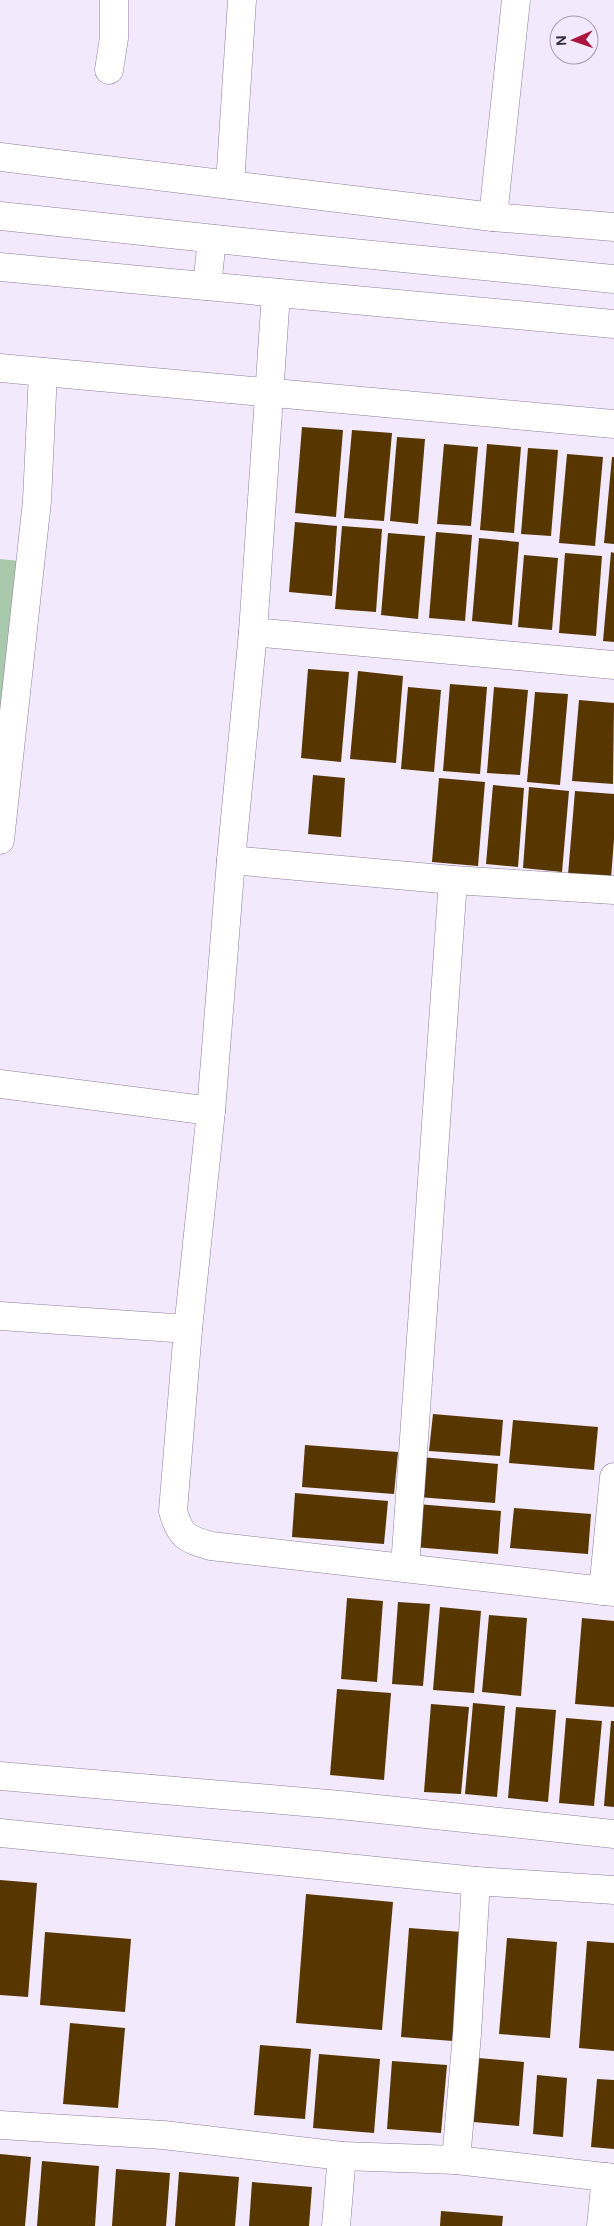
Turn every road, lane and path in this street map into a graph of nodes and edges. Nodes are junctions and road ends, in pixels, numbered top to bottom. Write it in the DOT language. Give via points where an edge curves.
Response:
graph roads {
  1 [pos="114,0"];
  2 [pos="242,0"];
  3 [pos="516,0"];
  4 [pos="109,70"];
  5 [pos="0,157"];
  6 [pos="230,185"];
  7 [pos="0,216"];
  8 [pos="493,217"];
  9 [pos="614,227"];
  10 [pos="212,239"];
  11 [pos="0,267"];
  12 [pos="614,279"];
  13 [pos="207,286"];
  14 [pos="276,293"];
  15 [pos="614,324"];
  16 [pos="0,368"];
  17 [pos="43,372"];
  18 [pos="269,391"];
  19 [pos="614,424"];
  20 [pos="253,632"];
  21 [pos="614,665"];
  22 [pos="0,840"];
  23 [pos="231,860"];
  24 [pos="453,880"];
  25 [pos="614,890"];
  26 [pos="0,1084"];
  27 [pos="211,1111"];
  28 [pos="0,1316"];
  29 [pos="188,1329"];
  30 [pos="614,1477"];
  31 [pos="405,1567"];
  32 [pos="609,1592"];
  33 [pos="0,1776"];
  34 [pos="0,1833"];
  35 [pos="614,1834"];
  36 [pos="476,1881"];
  37 [pos="614,1890"];
  38 [pos="0,2124"];
  39 [pos="342,2156"];
  40 [pos="456,2160"];
  41 [pos="610,2177"];
  42 [pos="336,2226"];
  43 [pos="601,2226"];
  1 -- 4 [label="street" via="114,38"];
  2 -- 6 [label="street"];
  3 -- 8 [label="street"];
  5 -- 6 [label="street"];
  6 -- 8 [label="street"];
  7 -- 10 [label="street"];
  8 -- 9 [label="street"];
  10 -- 12 [label="street"];
  10 -- 13 [label="street"];
  11 -- 13 [label="street"];
  13 -- 14 [label="street"];
  14 -- 15 [label="street"];
  14 -- 18 [label="street"];
  16 -- 17 [label="street"];
  17 -- 18 [label="street"];
  17 -- 22 [label="street" via="37,501"];
  18 -- 19 [label="street"];
  18 -- 20 [label="street"];
  20 -- 21 [label="street"];
  20 -- 23 [label="street"];
  23 -- 24 [label="street"];
  23 -- 27 [label="street"];
  24 -- 25 [label="street"];
  24 -- 31 [label="street"];
  26 -- 27 [label="street"];
  27 -- 29 [label="street"];
  28 -- 29 [label="street"];
  29 -- 31 [label="street" via="173,1511 178,1529 188,1539 211,1546"];
  30 -- 32 [label="street"];
  31 -- 32 [label="street"];
  33 -- 35 [label="street" via="340,1805"];
  34 -- 36 [label="street"];
  36 -- 37 [label="street"];
  36 -- 40 [label="street"];
  38 -- 39 [label="street" via="163,2135"];
  39 -- 40 [label="street"];
  39 -- 42 [label="street"];
  40 -- 41 [label="street"];
  41 -- 43 [label="street"];
}
